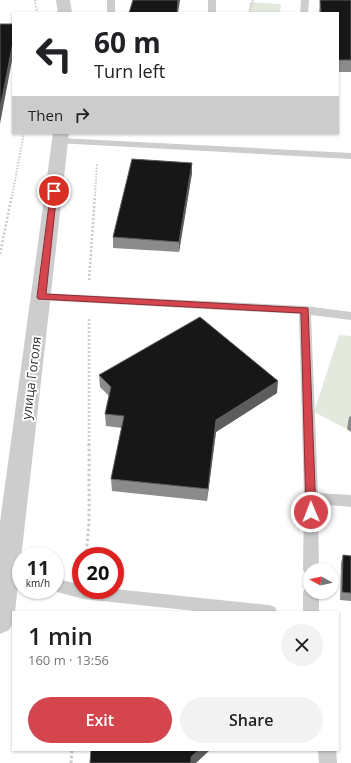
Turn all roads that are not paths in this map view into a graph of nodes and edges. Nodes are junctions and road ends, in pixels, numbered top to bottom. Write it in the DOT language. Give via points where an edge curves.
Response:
graph roads {
  1 [pos="63,0"];
  2 [pos="112,0"];
  3 [pos="212,0"];
  4 [pos="305,0"];
  5 [pos="66,12"];
  6 [pos="111,12"];
  7 [pos="212,12"];
  8 [pos="304,12"];
  9 [pos="60,137"];
  10 [pos="351,156"];
  11 [pos="41,297"];
  12 [pos="305,310"];
  13 [pos="351,316"];
  14 [pos="311,498"];
  15 [pos="351,500"];
  16 [pos="17,547"];
  17 [pos="311,563"];
  18 [pos="12,582"];
  19 [pos="64,587"];
  20 [pos="311,599"];
  21 [pos="260,611"];
  22 [pos="311,611"];
  23 [pos="0,622"];
  24 [pos="327,751"];
  25 [pos="328,763"];
  1 -- 5 [label="street"];
  2 -- 6 [label="lane"];
  3 -- 7 [label="lane"];
  4 -- 8 [label="lane"];
  9 -- 10 [label="lane" via="98,143"];
  9 -- 11 [label="street, улица Гоголя"];
  11 -- 12 [label="lane"];
  11 -- 16 [label="street, улица Гоголя"];
  12 -- 13 [label="lane"];
  12 -- 14 [label="lane"];
  14 -- 15 [label="lane"];
  14 -- 17 [label="lane"];
  18 -- 23 [label="street, улица Гоголя"];
  19 -- 21 [label="lane" via="84,592"];
  20 -- 22 [label="lane"];
  24 -- 25 [label="lane"];
}
